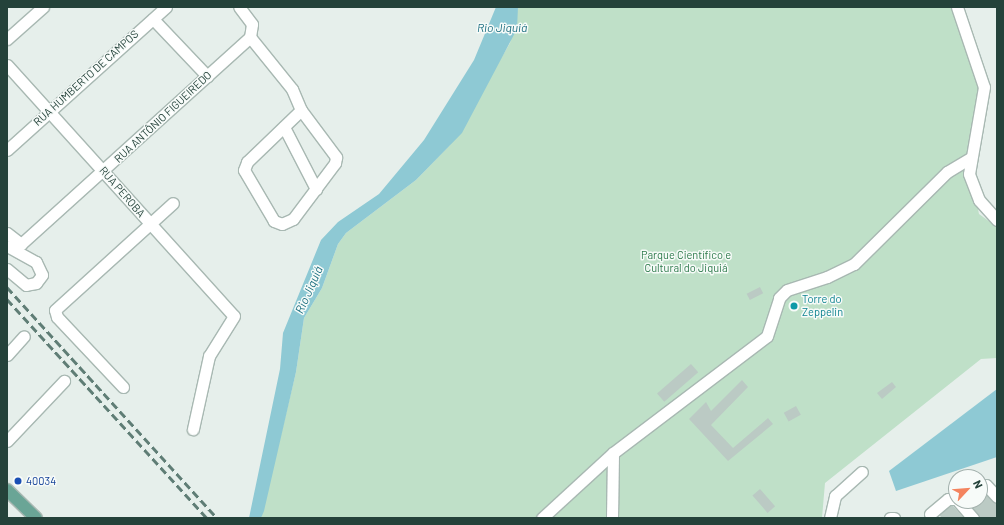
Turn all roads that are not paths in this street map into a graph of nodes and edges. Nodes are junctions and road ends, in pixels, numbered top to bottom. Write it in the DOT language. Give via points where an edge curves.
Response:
graph roads {
  1 [pos="43,7"];
  2 [pos="166,7"];
  3 [pos="239,7"];
  4 [pos="957,7"];
  5 [pos="153,19"];
  6 [pos="250,37"];
  7 [pos="7,39"];
  8 [pos="7,65"];
  9 [pos="207,76"];
  10 [pos="49,110"];
  11 [pos="301,110"];
  12 [pos="284,128"];
  13 [pos="7,150"];
  14 [pos="969,158"];
  15 [pos="104,171"];
  16 [pos="316,188"];
  17 [pos="173,203"];
  18 [pos="997,220"];
  19 [pos="149,222"];
  20 [pos="7,233"];
  21 [pos="7,246"];
  22 [pos="7,269"];
  23 [pos="24,336"];
  24 [pos="7,354"];
  25 [pos="64,382"];
  26 [pos="123,387"];
  27 [pos="193,429"];
  28 [pos="7,441"];
  29 [pos="613,453"];
  30 [pos="862,472"];
  31 [pos="988,489"];
  32 [pos="7,490"];
  33 [pos="997,497"];
  34 [pos="948,499"];
  35 [pos="966,509"];
  36 [pos="930,517"];
  37 [pos="36,518"];
  38 [pos="542,518"];
  39 [pos="612,518"];
  40 [pos="830,518"];
  41 [pos="890,518"];
  42 [pos="894,518"];
  43 [pos="973,518"];
  1 -- 7 [label="street"];
  2 -- 5 [label="street, RUA HUMBERTO DE CAMPOS"];
  3 -- 6 [label="street" via="252,24"];
  4 -- 14 [label="street" via="982,79 984,102"];
  5 -- 9 [label="street"];
  5 -- 10 [label="street, RUA HUMBERTO DE CAMPOS"];
  6 -- 9 [label="street, RUA ANTÔNIO FIGUEIREDO"];
  6 -- 11 [label="street" via="292,89"];
  8 -- 10 [label="street, RUA PEROBA"];
  9 -- 15 [label="street, RUA ANTÔNIO FIGUEIREDO"];
  10 -- 13 [label="street, RUA HUMBERTO DE CAMPOS"];
  10 -- 15 [label="street, RUA PEROBA"];
  11 -- 12 [label="street"];
  11 -- 16 [label="street" via="336,157"];
  12 -- 16 [label="street"];
  12 -- 16 [label="street" via="247,162 246,178 274,221 282,224 293,219"];
  14 -- 18 [label="street" via="976,192"];
  14 -- 29 [label="street" via="947,172 854,264 827,277 787,290 779,298 767,336"];
  15 -- 19 [label="street, RUA PEROBA"];
  15 -- 20 [label="street, RUA ANTÔNIO FIGUEIREDO" via="21,244"];
  17 -- 19 [label="street"];
  19 -- 26 [label="street" via="56,309 57,317"];
  19 -- 27 [label="street, RUA PEROBA" via="229,308 234,320 209,356"];
  21 -- 22 [label="street" via="40,265 42,275 36,282 26,285"];
  23 -- 24 [label="street"];
  25 -- 28 [label="street"];
  29 -- 38 [label="street"];
  29 -- 39 [label="street"];
  30 -- 40 [label="street" via="835,496"];
  31 -- 33 [label="street"];
  32 -- 37 [label="main road"];
  34 -- 36 [label="street"];
  35 -- 43 [label="street"];
  41 -- 42 [label="street"];
}
